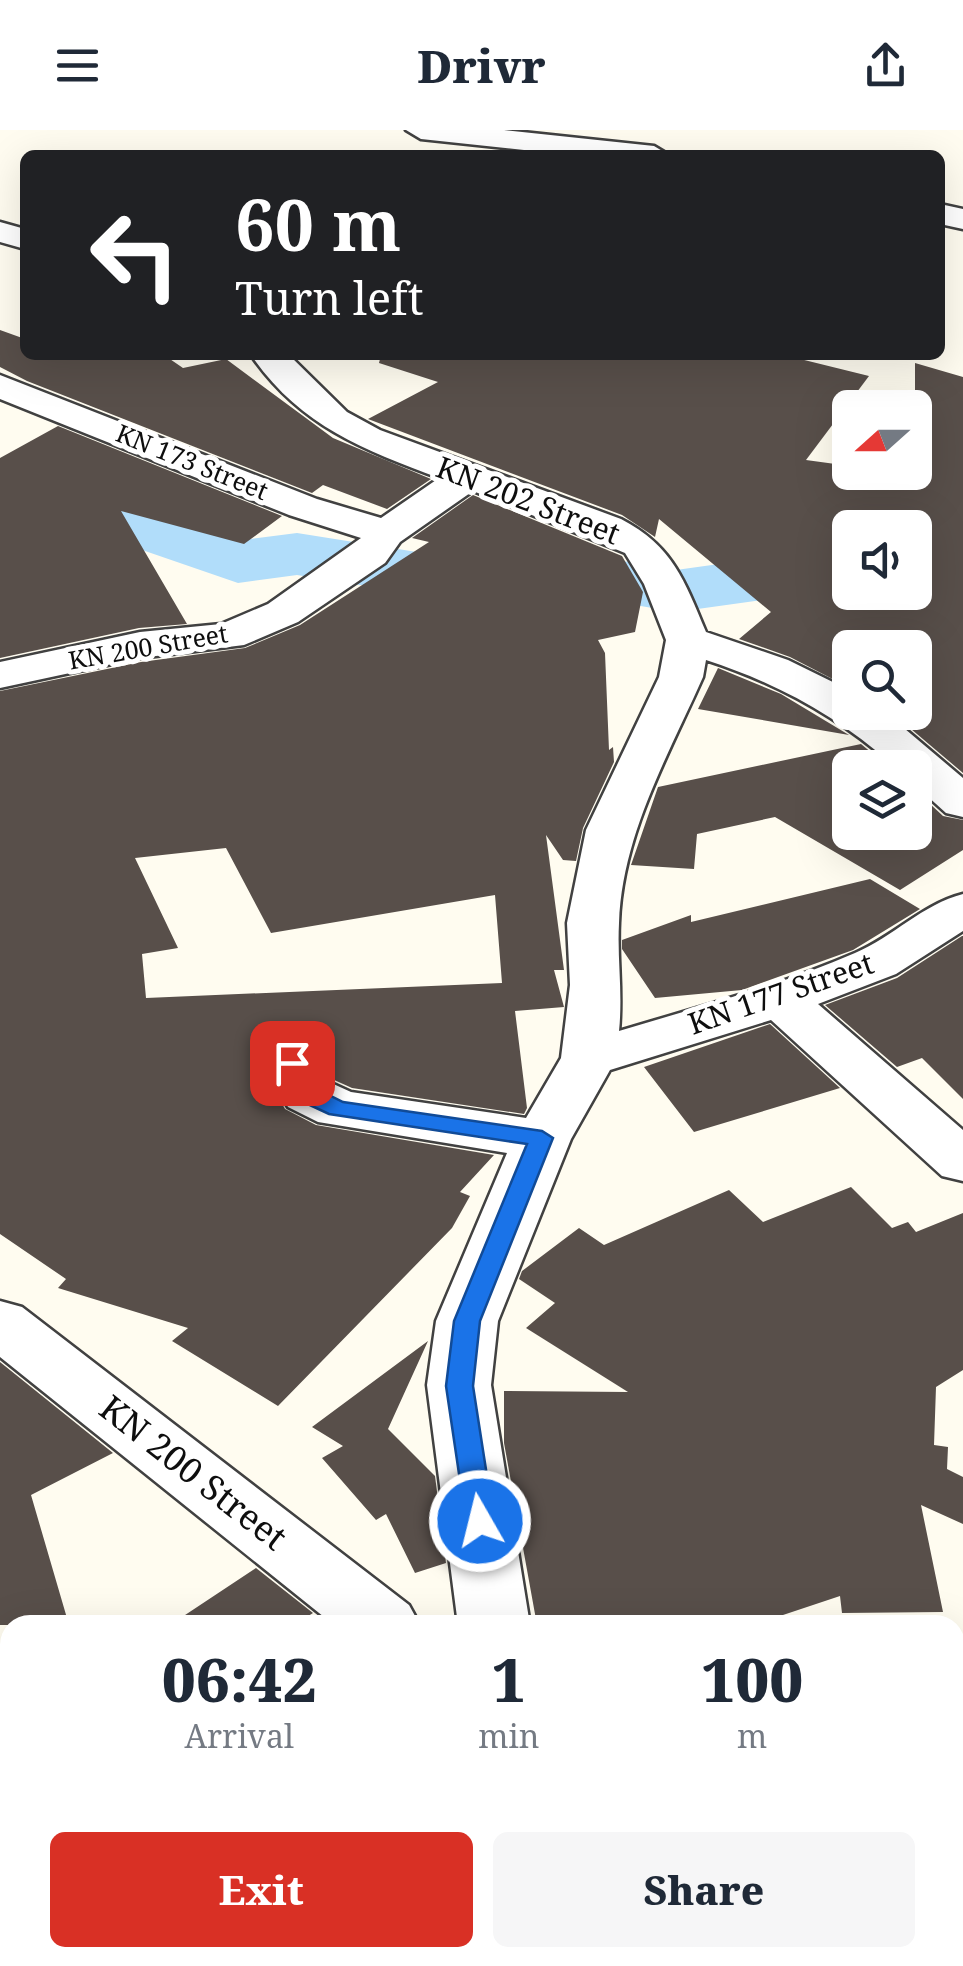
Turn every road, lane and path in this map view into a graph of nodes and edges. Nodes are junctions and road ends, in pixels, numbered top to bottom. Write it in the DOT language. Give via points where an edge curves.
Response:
graph roads {
  1 [pos="421,130"];
  2 [pos="506,141"];
  3 [pos="601,150"];
  4 [pos="274,360"];
  5 [pos="0,386"];
  6 [pos="466,478"];
  7 [pos="378,544"];
  8 [pos="674,607"];
  9 [pos="0,675"];
  10 [pos="832,698"];
  11 [pos="879,730"];
  12 [pos="963,802"];
  13 [pos="963,909"];
  14 [pos="780,1000"];
  15 [pos="589,1058"];
  16 [pos="292,1063"];
  17 [pos="542,1138"];
  18 [pos="963,1162"];
  19 [pos="0,1324"];
  20 [pos="371,1615"];
  21 [pos="493,1615"];
  1 -- 2 [label="street"];
  2 -- 3 [label="street"];
  4 -- 6 [label="street, KN 202 Street" via="334,420"];
  5 -- 7 [label="street, KN 173 Street" via="303,507"];
  6 -- 7 [label="street, KN 200 Street"];
  6 -- 8 [label="street, KN 202 Street" via="640,545"];
  7 -- 9 [label="street, KN 200 Street" via="283,614 228,636"];
  8 -- 10 [label="street"];
  8 -- 15 [label="street" via="681,678 610,830 593,924 597,984"];
  11 -- 12 [label="street"];
  13 -- 14 [label="street, KN 177 Street" via="877,962"];
  14 -- 15 [label="street, KN 177 Street"];
  14 -- 18 [label="street"];
  15 -- 17 [label="street"];
  16 -- 17 [label="street" via="308,1094 338,1109"];
  17 -- 21 [label="street" via="467,1321 459,1386"];
  19 -- 20 [label="street, KN 200 Street"];
}
